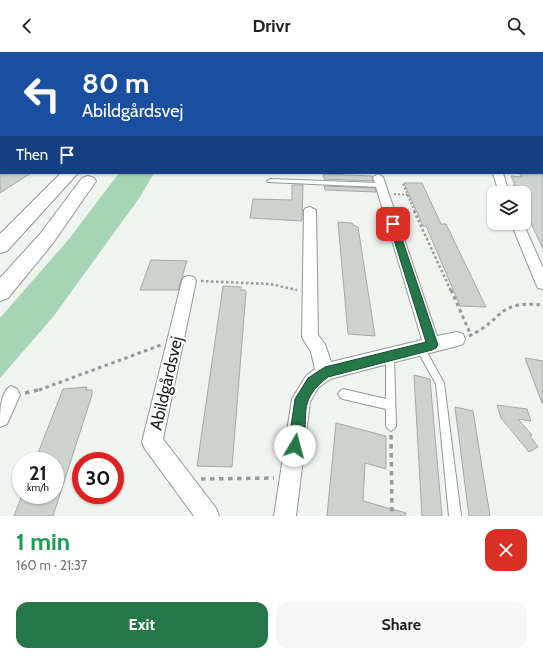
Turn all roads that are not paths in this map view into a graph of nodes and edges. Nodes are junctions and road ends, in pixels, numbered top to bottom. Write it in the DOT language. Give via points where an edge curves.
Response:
graph roads {
  1 [pos="69,174"];
  2 [pos="498,174"];
  3 [pos="91,177"];
  4 [pos="270,181"];
  5 [pos="379,181"];
  6 [pos="502,186"];
  7 [pos="310,210"];
  8 [pos="520,230"];
  9 [pos="0,246"];
  10 [pos="0,276"];
  11 [pos="542,280"];
  12 [pos="189,281"];
  13 [pos="0,292"];
  14 [pos="464,337"];
  15 [pos="426,346"];
  16 [pos="390,356"];
  17 [pos="325,372"];
  18 [pos="343,394"];
  19 [pos="10,395"];
  20 [pos="390,406"];
  21 [pos="0,417"];
  22 [pos="391,426"];
  23 [pos="208,516"];
  24 [pos="285,516"];
  25 [pos="456,516"];
  1 -- 9 [label="highway"];
  2 -- 6 [label="street"];
  3 -- 10 [label="highway" via="60,214"];
  3 -- 13 [label="highway" via="33,258"];
  4 -- 5 [label="lane"];
  5 -- 15 [label="street"];
  7 -- 17 [label="street" via="310,337 318,349"];
  8 -- 11 [label="street"];
  12 -- 23 [label="street, Abildgårdsvej" via="152,442"];
  14 -- 15 [label="street"];
  15 -- 16 [label="street"];
  15 -- 25 [label="lane" via="440,383"];
  16 -- 17 [label="street"];
  16 -- 20 [label="lane"];
  17 -- 24 [label="street" via="312,382 301,399"];
  18 -- 20 [label="lane"];
  19 -- 21 [label="street"];
  20 -- 22 [label="lane"];
}
